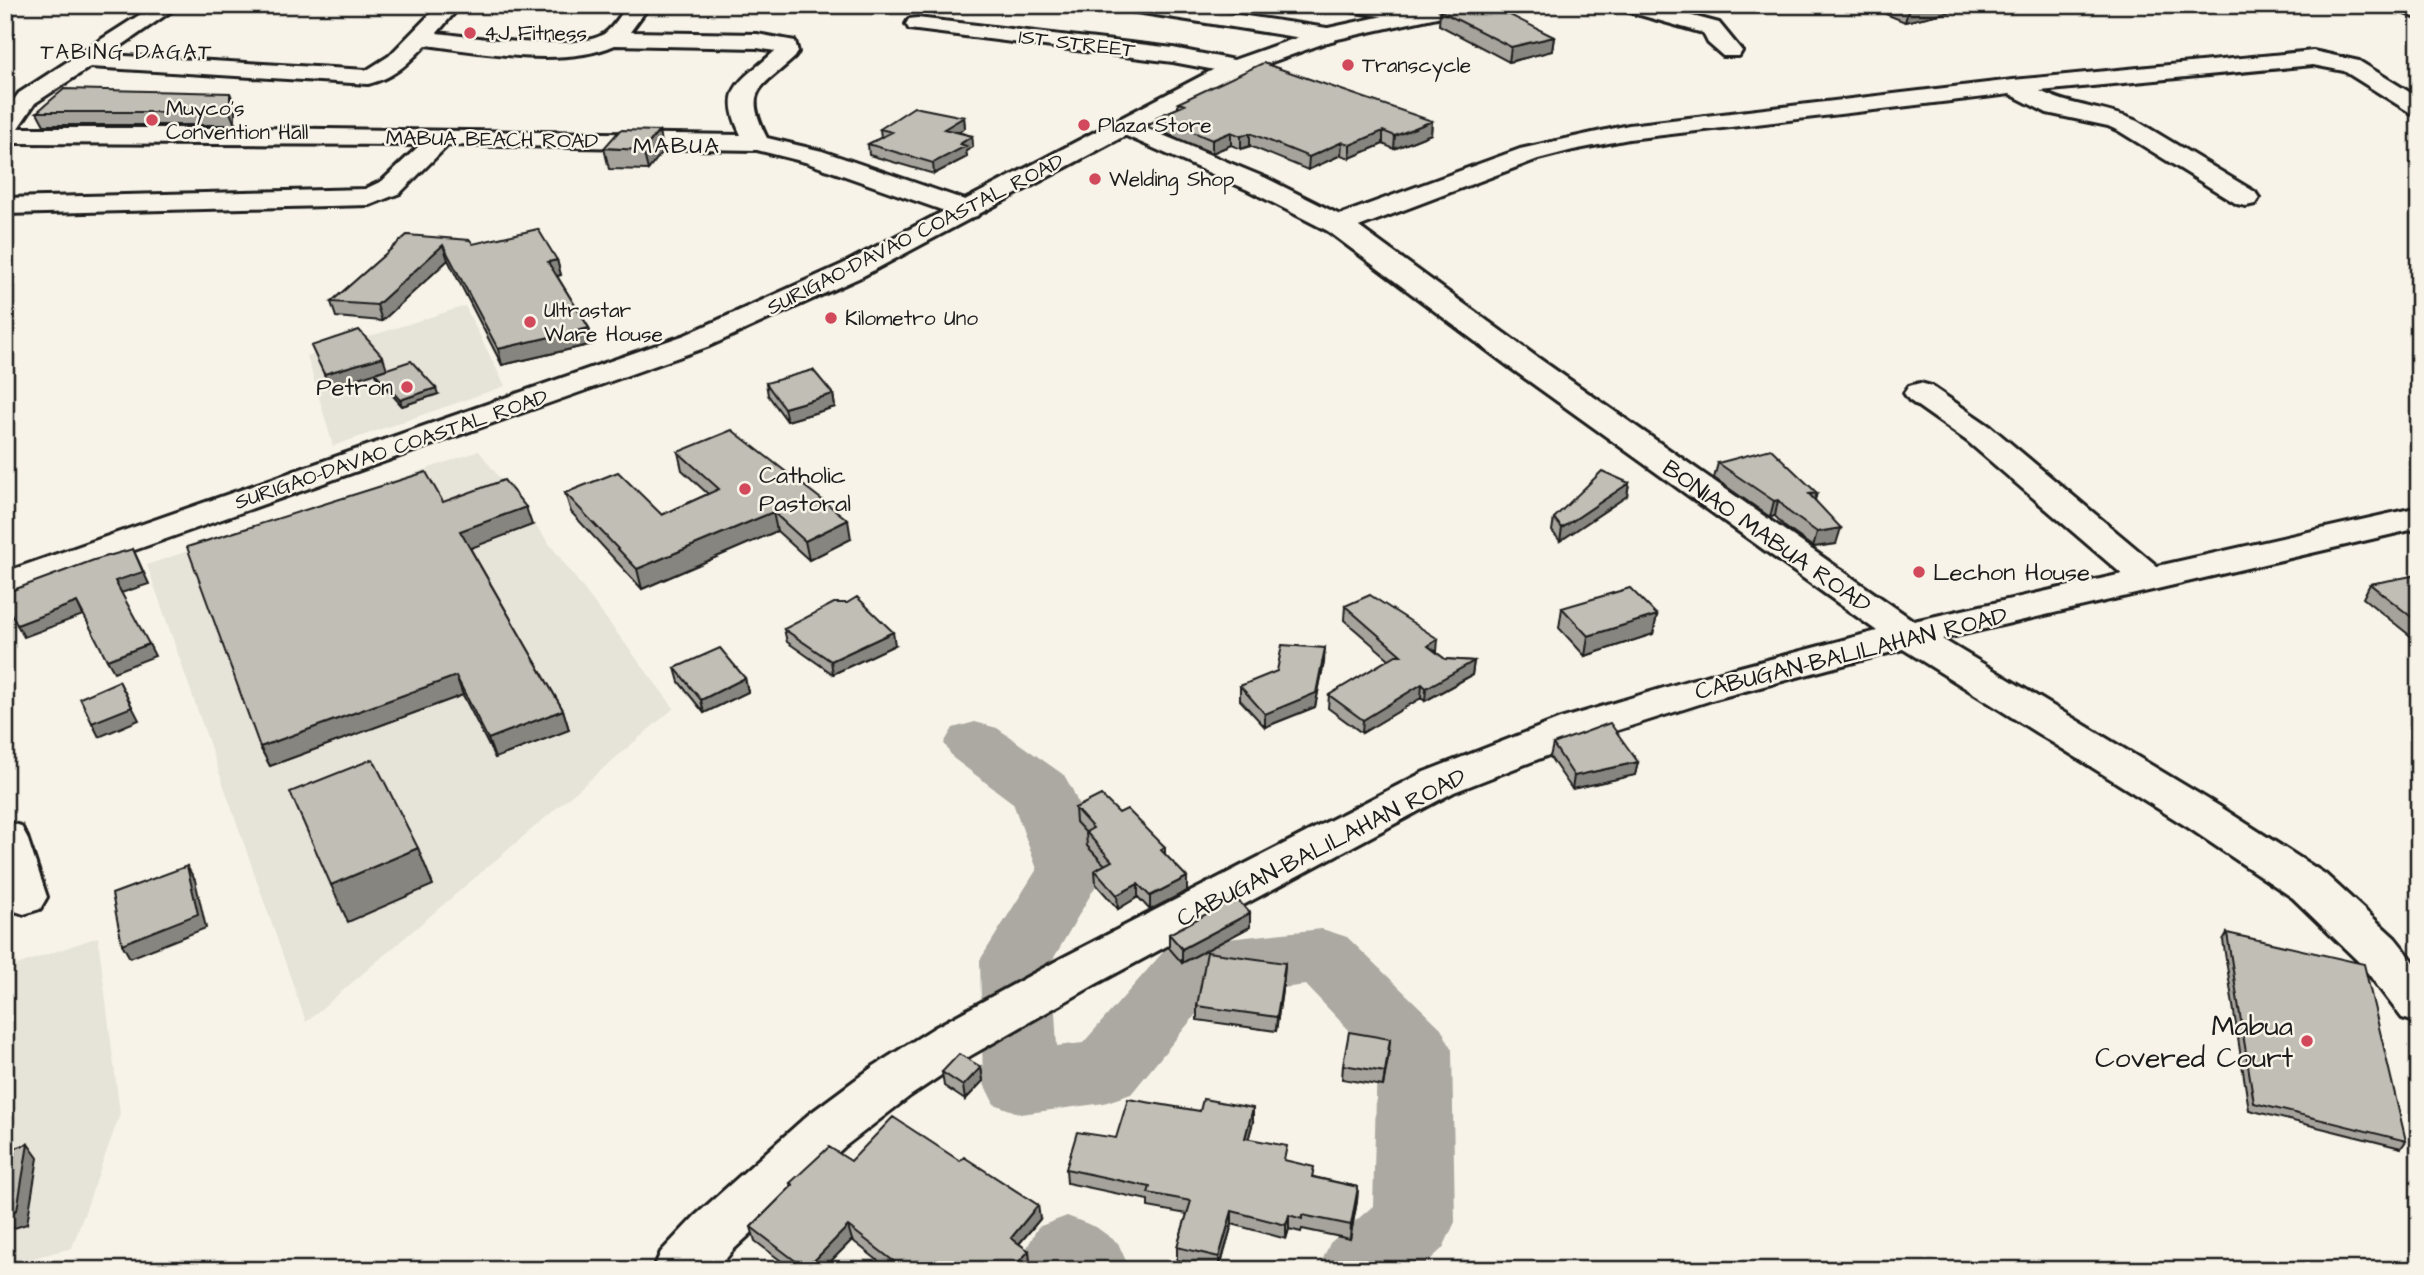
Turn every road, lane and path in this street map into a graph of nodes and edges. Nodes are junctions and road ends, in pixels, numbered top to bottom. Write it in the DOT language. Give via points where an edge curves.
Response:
graph roads {
  1 [pos="170,5"];
  2 [pos="451,5"];
  3 [pos="640,5"];
  4 [pos="1130,5"];
  5 [pos="1350,5"];
  6 [pos="1464,5"];
  7 [pos="1626,5"];
  8 [pos="2402,5"];
  9 [pos="2419,13"];
  10 [pos="1411,15"];
  11 [pos="917,24"];
  12 [pos="1327,35"];
  13 [pos="421,38"];
  14 [pos="612,38"];
  15 [pos="1731,51"];
  16 [pos="81,60"];
  17 [pos="1236,67"];
  18 [pos="2013,87"];
  19 [pos="2419,108"];
  20 [pos="1124,127"];
  21 [pos="8,136"];
  22 [pos="442,138"];
  23 [pos="757,143"];
  24 [pos="2246,198"];
  25 [pos="5,206"];
  26 [pos="968,210"];
  27 [pos="1338,225"];
  28 [pos="1920,393"];
  29 [pos="2419,517"];
  30 [pos="2150,579"];
  31 [pos="5,585"];
  32 [pos="1908,635"];
  33 [pos="5,837"];
  34 [pos="24,897"];
  35 [pos="2419,1004"];
  36 [pos="681,1270"];
  1 -- 16 [label="main road, MABUA BEACH ROAD"];
  2 -- 13 [label="main road"];
  3 -- 14 [label="main road"];
  4 -- 12 [label="main road"];
  5 -- 10 [label="main road"];
  6 -- 10 [label="main road, SURIGAO-DAVAO COASTAL ROAD"];
  7 -- 15 [label="main road" via="1711,28"];
  8 -- 9 [label="main road"];
  10 -- 12 [label="main road, SURIGAO-DAVAO COASTAL ROAD"];
  11 -- 17 [label="main road, 1ST STREET" via="1174,55"];
  12 -- 17 [label="main road, SURIGAO-DAVAO COASTAL ROAD"];
  13 -- 14 [label="main road" via="573,48"];
  13 -- 16 [label="main road" via="380,74 363,77"];
  14 -- 23 [label="main road" via="757,41 787,46 787,52 744,89 741,99 746,121"];
  16 -- 21 [label="main road, MABUA BEACH ROAD" via="27,98"];
  17 -- 20 [label="main road, SURIGAO-DAVAO COASTAL ROAD"];
  18 -- 19 [label="main road" via="2313,58 2351,66"];
  18 -- 24 [label="main road" via="2054,108 2128,126"];
  18 -- 27 [label="main road" via="1571,142"];
  20 -- 26 [label="main road, SURIGAO-DAVAO COASTAL ROAD"];
  20 -- 27 [label="main road, BONIAO MABUA ROAD" via="1257,184"];
  21 -- 22 [label="main road, MABUA BEACH ROAD"];
  22 -- 23 [label="main road, MABUA BEACH ROAD"];
  22 -- 25 [label="main road" via="391,187 370,197"];
  23 -- 26 [label="main road, MABUA BEACH ROAD" via="813,156"];
  26 -- 31 [label="main road, SURIGAO-DAVAO COASTAL ROAD" via="853,270 696,341"];
  27 -- 32 [label="main road, BONIAO MABUA ROAD"];
  28 -- 30 [label="main road" via="1979,433"];
  29 -- 30 [label="main road, CABUGAN-BALILAHAN ROAD"];
  30 -- 32 [label="main road, CABUGAN-BALILAHAN ROAD"];
  32 -- 35 [label="main road, BONIAO MABUA ROAD" via="2309,886 2378,951"];
  32 -- 36 [label="main road, CABUGAN-BALILAHAN ROAD" via="1601,721 1440,782 952,1042 826,1130 714,1233"];
  33 -- 34 [label="main road"];
}
